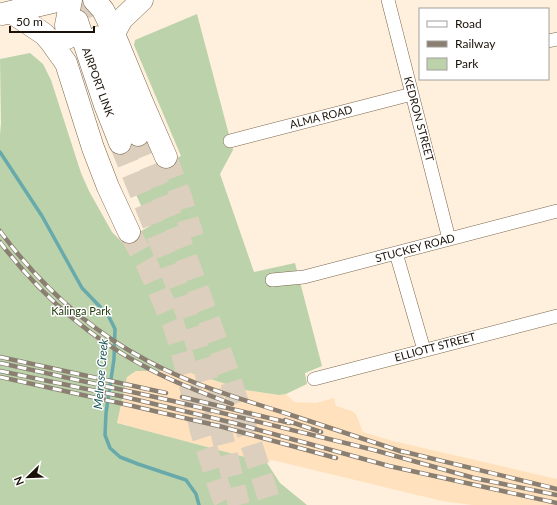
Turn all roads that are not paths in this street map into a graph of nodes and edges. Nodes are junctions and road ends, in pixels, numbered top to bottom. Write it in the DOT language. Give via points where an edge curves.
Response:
graph roads {
  1 [pos="62,0"];
  2 [pos="71,0"];
  3 [pos="142,0"];
  4 [pos="388,0"];
  5 [pos="87,13"];
  6 [pos="6,14"];
  7 [pos="114,32"];
  8 [pos="66,63"];
  9 [pos="414,75"];
  10 [pos="412,94"];
  11 [pos="129,139"];
  12 [pos="230,141"];
  13 [pos="166,157"];
  14 [pos="557,211"];
  15 [pos="129,232"];
  16 [pos="449,238"];
  17 [pos="396,252"];
  18 [pos="272,280"];
  19 [pos="557,316"];
  20 [pos="424,350"];
  21 [pos="314,379"];
  1 -- 6 [label="highway"];
  2 -- 8 [label="highway" via="66,26 70,52"];
  3 -- 7 [label="highway" via="122,19"];
  4 -- 9 [label="street, KEDRON STREET"];
  5 -- 7 [label="highway" via="103,10"];
  5 -- 11 [label="highway, AIRPORT LINK" via="123,100"];
  6 -- 8 [label="highway" via="48,38"];
  7 -- 13 [label="highway"];
  8 -- 15 [label="highway" via="93,148"];
  9 -- 10 [label="street, KEDRON STREET"];
  10 -- 12 [label="street, ALMA ROAD"];
  10 -- 16 [label="street, KEDRON STREET"];
  14 -- 16 [label="street, STUCKEY ROAD"];
  16 -- 17 [label="street, STUCKEY ROAD"];
  17 -- 18 [label="street, STUCKEY ROAD" via="304,277"];
  17 -- 20 [label="street"];
  19 -- 20 [label="street, ELLIOTT STREET"];
  20 -- 21 [label="street, ELLIOTT STREET"];
}
